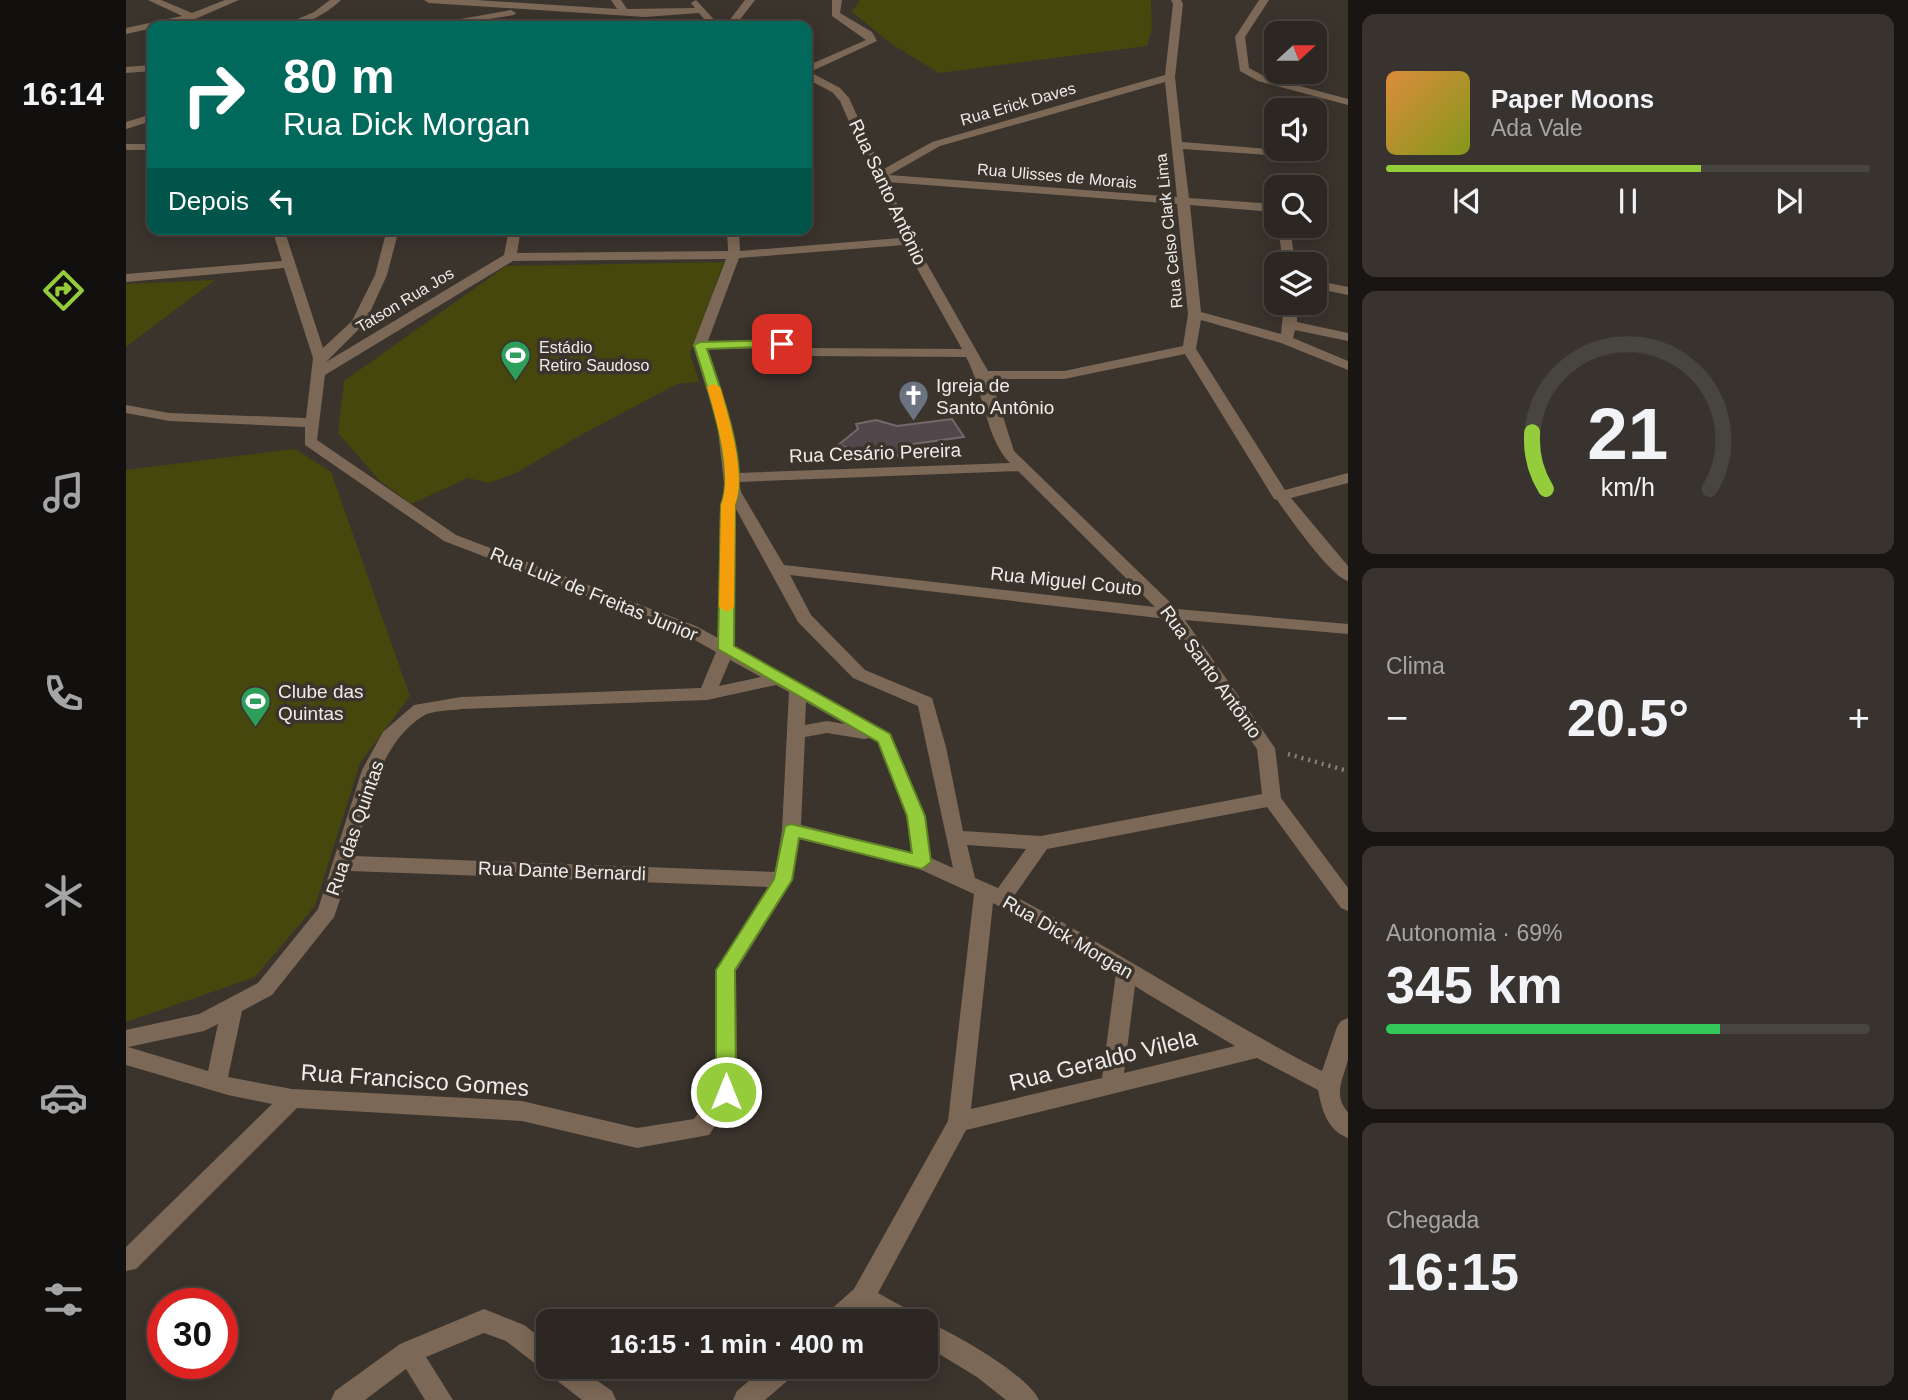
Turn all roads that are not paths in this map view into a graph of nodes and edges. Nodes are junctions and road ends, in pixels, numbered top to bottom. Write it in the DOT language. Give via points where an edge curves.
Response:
graph roads {
  1 [pos="153,0"];
  2 [pos="234,0"];
  3 [pos="336,0"];
  4 [pos="429,0"];
  5 [pos="616,0"];
  6 [pos="694,0"];
  7 [pos="750,0"];
  8 [pos="837,0"];
  9 [pos="1176,0"];
  10 [pos="1264,0"];
  11 [pos="569,5"];
  12 [pos="535,8"];
  13 [pos="580,10"];
  14 [pos="702,10"];
  15 [pos="624,12"];
  16 [pos="192,17"];
  17 [pos="173,21"];
  18 [pos="299,21"];
  19 [pos="483,21"];
  20 [pos="596,21"];
  21 [pos="711,21"];
  22 [pos="734,21"];
  23 [pos="147,27"];
  24 [pos="126,31"];
  25 [pos="147,68"];
  26 [pos="126,70"];
  27 [pos="812,70"];
  28 [pos="812,75"];
  29 [pos="1170,78"];
  30 [pos="1348,102"];
  31 [pos="147,119"];
  32 [pos="126,126"];
  33 [pos="1178,145"];
  34 [pos="147,146"];
  35 [pos="126,147"];
  36 [pos="1264,152"];
  37 [pos="881,176"];
  38 [pos="1183,202"];
  39 [pos="1264,209"];
  40 [pos="280,235"];
  41 [pos="391,235"];
  42 [pos="514,235"];
  43 [pos="733,235"];
  44 [pos="908,241"];
  45 [pos="734,255"];
  46 [pos="510,257"];
  47 [pos="126,261"];
  48 [pos="288,264"];
  49 [pos="127,278"];
  50 [pos="1327,287"];
  51 [pos="1348,291"];
  52 [pos="1195,314"];
  53 [pos="1290,315"];
  54 [pos="1290,326"];
  55 [pos="1348,337"];
  56 [pos="1286,340"];
  57 [pos="700,345"];
  58 [pos="1189,349"];
  59 [pos="970,353"];
  60 [pos="319,366"];
  61 [pos="1348,366"];
  62 [pos="983,375"];
  63 [pos="126,409"];
  64 [pos="313,423"];
  65 [pos="1019,467"];
  66 [pos="1348,478"];
  67 [pos="732,485"];
  68 [pos="1279,496"];
  69 [pos="779,569"];
  70 [pos="1348,576"];
  71 [pos="1172,614"];
  72 [pos="1348,629"];
  73 [pos="726,649"];
  74 [pos="779,679"];
  75 [pos="798,690"];
  76 [pos="707,694"];
  77 [pos="795,733"];
  78 [pos="885,738"];
  79 [pos="1272,799"];
  80 [pos="791,830"];
  81 [pos="954,837"];
  82 [pos="1041,844"];
  83 [pos="922,862"];
  84 [pos="341,863"];
  85 [pos="783,880"];
  86 [pos="984,890"];
  87 [pos="1348,903"];
  88 [pos="1127,970"];
  89 [pos="233,1006"];
  90 [pos="1348,1027"];
  91 [pos="126,1039"];
  92 [pos="1259,1049"];
  93 [pos="126,1056"];
  94 [pos="216,1082"];
  95 [pos="1328,1084"];
  96 [pos="1112,1085"];
  97 [pos="292,1098"];
  98 [pos="959,1122"];
  99 [pos="1348,1128"];
  100 [pos="128,1261"];
  101 [pos="863,1297"];
  102 [pos="850,1309"];
  103 [pos="884,1309"];
  104 [pos="938,1340"];
  105 [pos="536,1350"];
  106 [pos="409,1352"];
  107 [pos="574,1379"];
  108 [pos="770,1379"];
  109 [pos="344,1400"];
  110 [pos="440,1400"];
  111 [pos="603,1400"];
  112 [pos="746,1400"];
  113 [pos="1026,1400"];
  1 -- 16 [label="street"];
  2 -- 16 [label="street"];
  3 -- 18 [label="street"];
  4 -- 12 [label="street"];
  5 -- 15 [label="street"];
  6 -- 14 [label="street"];
  7 -- 22 [label="street"];
  8 -- 27 [label="street" via="835,14 872,41"];
  9 -- 29 [label="street, Rua Celso Clark Lima"];
  10 -- 30 [label="street" via="1240,37 1244,69 1262,79"];
  11 -- 12 [label="street"];
  11 -- 13 [label="street"];
  12 -- 19 [label="street"];
  13 -- 15 [label="street"];
  13 -- 20 [label="street"];
  14 -- 15 [label="street"];
  14 -- 21 [label="street"];
  16 -- 17 [label="street"];
  23 -- 24 [label="street"];
  25 -- 26 [label="street"];
  28 -- 37 [label="street, Rua Santo Antônio" via="845,100"];
  29 -- 33 [label="street, Rua Celso Clark Lima"];
  29 -- 37 [label="street, Rua Erick Daves" via="936,144"];
  31 -- 32 [label="street"];
  33 -- 36 [label="street"];
  33 -- 38 [label="street, Rua Celso Clark Lima"];
  34 -- 35 [label="street"];
  37 -- 38 [label="street, Rua Ulisses de Morais"];
  37 -- 44 [label="street, Rua Santo Antônio"];
  38 -- 39 [label="street, Rua Ulisses de Morais"];
  38 -- 52 [label="street, Rua Celso Clark Lima"];
  40 -- 48 [label="street"];
  41 -- 60 [label="street" via="381,275 358,323"];
  42 -- 46 [label="street"];
  43 -- 45 [label="street"];
  44 -- 45 [label="street"];
  44 -- 59 [label="street, Rua Santo Antônio"];
  45 -- 46 [label="street"];
  45 -- 57 [label="street"];
  46 -- 60 [label="street, Tatson Rua Jos"];
  47 -- 49 [label="street"];
  48 -- 49 [label="street"];
  48 -- 60 [label="street"];
  50 -- 51 [label="street"];
  52 -- 56 [label="street"];
  52 -- 58 [label="street, Rua Celso Clark Lima"];
  53 -- 54 [label="street"];
  54 -- 55 [label="street"];
  54 -- 56 [label="street"];
  56 -- 61 [label="street"];
  57 -- 59 [label="street" via="782,344 804,352"];
  57 -- 67 [label="street" via="724,422"];
  58 -- 62 [label="street" via="1064,375"];
  58 -- 68 [label="street"];
  59 -- 62 [label="street, Rua Santo Antônio"];
  60 -- 64 [label="street"];
  62 -- 65 [label="street, Rua Santo Antônio" via="1007,453"];
  63 -- 64 [label="street" via="170,417"];
  64 -- 73 [label="street, Rua Luiz de Freitas Junior" via="310,442 450,538 690,630"];
  65 -- 67 [label="street, Rua Cesário Pereira"];
  65 -- 71 [label="street, Rua Santo Antônio"];
  66 -- 68 [label="street"];
  67 -- 69 [label="street"];
  67 -- 73 [label="street"];
  68 -- 70 [label="street"];
  69 -- 71 [label="street, Rua Miguel Couto"];
  69 -- 81 [label="street" via="804,618 859,674 926,702 941,753"];
  71 -- 72 [label="street, Rua Miguel Couto"];
  71 -- 79 [label="street, Rua Santo Antônio" via="1266,748"];
  73 -- 74 [label="street, Rua Luiz de Freitas Junior"];
  73 -- 76 [label="street"];
  74 -- 75 [label="street, Rua Luiz de Freitas Junior"];
  74 -- 76 [label="street"];
  75 -- 77 [label="street, Rua Francisco Gomes"];
  75 -- 78 [label="street, Rua Luiz de Freitas Junior"];
  76 -- 84 [label="street, Rua das Quintas" via="420,709 389,736 371,770"];
  77 -- 78 [label="street" via="827,727"];
  77 -- 80 [label="street, Rua Francisco Gomes"];
  78 -- 83 [label="street" via="916,816"];
  79 -- 82 [label="street"];
  79 -- 87 [label="street, Rua Santo Antônio"];
  80 -- 83 [label="street, Rua Dick Morgan"];
  80 -- 85 [label="street, Rua Francisco Gomes"];
  81 -- 82 [label="street"];
  81 -- 86 [label="street"];
  82 -- 86 [label="street"];
  83 -- 86 [label="street, Rua Dick Morgan"];
  84 -- 85 [label="street, Rua Dante Bernardi"];
  84 -- 89 [label="street, Rua das Quintas" via="327,912 265,989"];
  85 -- 97 [label="street, Rua Francisco Gomes" via="726,970 726,1092 701,1128 637,1138 522,1111"];
  86 -- 88 [label="street, Rua Dick Morgan" via="1086,943"];
  86 -- 98 [label="street"];
  88 -- 92 [label="street, Rua Dick Morgan"];
  88 -- 96 [label="street"];
  89 -- 91 [label="street, Rua das Quintas" via="204,1022"];
  89 -- 94 [label="street"];
  90 -- 95 [label="street"];
  92 -- 95 [label="street, Rua Dick Morgan"];
  92 -- 96 [label="street, Rua Geraldo Vilela"];
  93 -- 94 [label="street, Rua Francisco Gomes"];
  94 -- 97 [label="street, Rua Francisco Gomes"];
  95 -- 99 [label="street" via="1332,1111"];
  96 -- 98 [label="street, Rua Geraldo Vilela"];
  97 -- 100 [label="street"];
  98 -- 101 [label="street"];
  101 -- 102 [label="street"];
  101 -- 103 [label="street"];
  104 -- 113 [label="street" via="986,1368"];
  105 -- 106 [label="street" via="515,1333 484,1321"];
  106 -- 109 [label="street"];
  106 -- 110 [label="street"];
  107 -- 111 [label="street"];
  108 -- 112 [label="street"];
}
